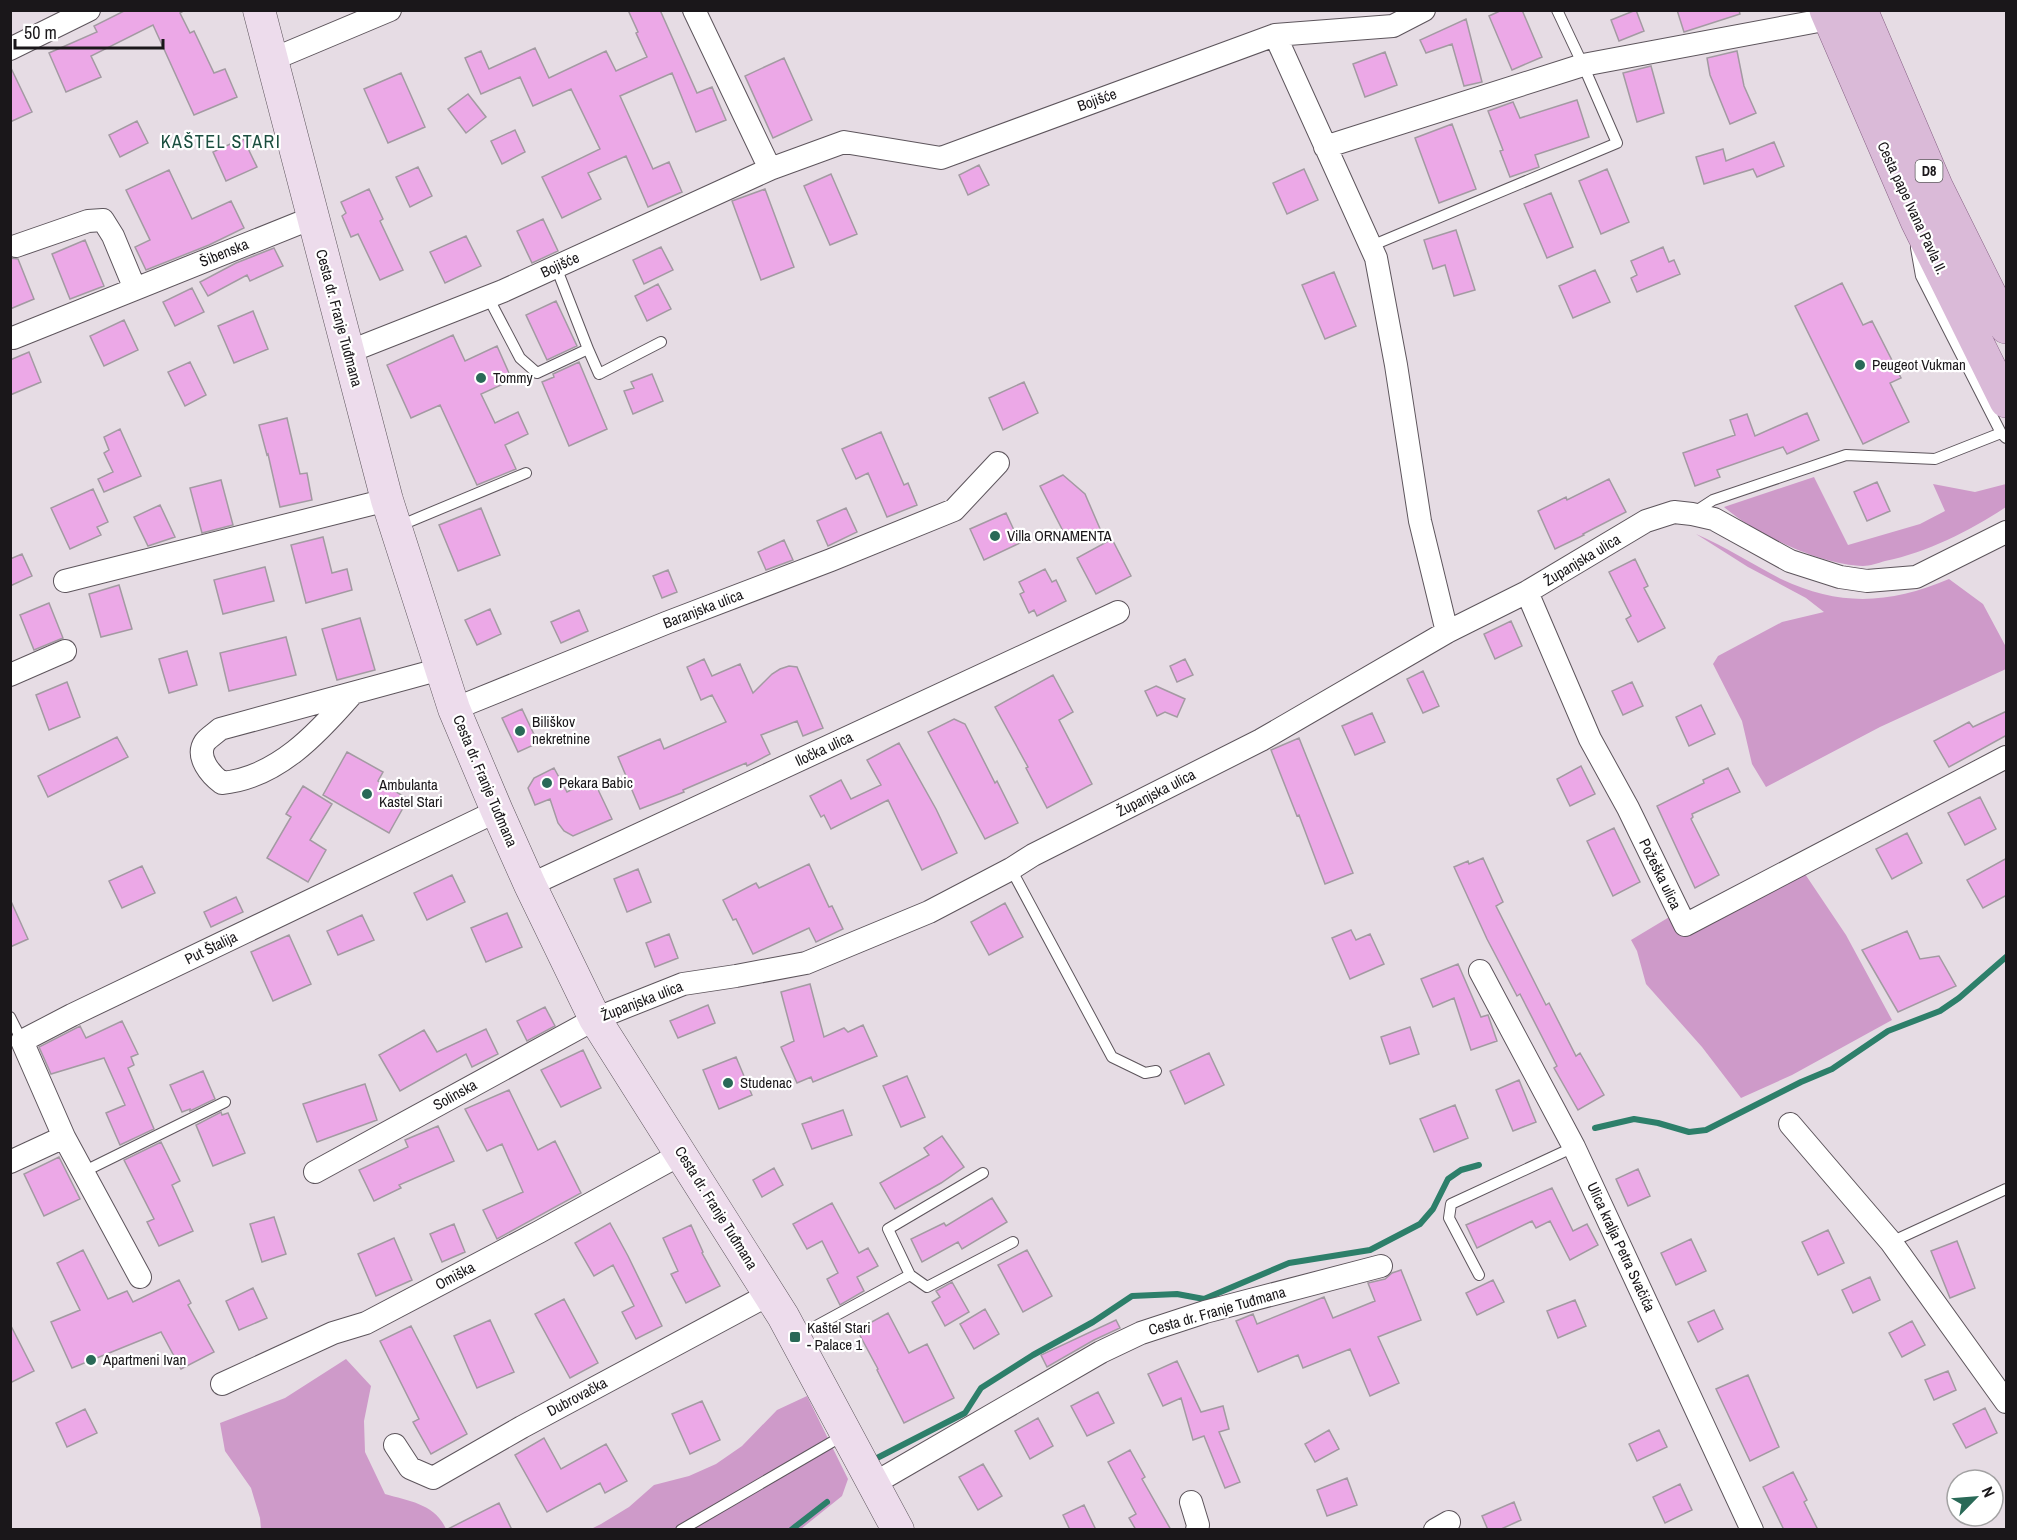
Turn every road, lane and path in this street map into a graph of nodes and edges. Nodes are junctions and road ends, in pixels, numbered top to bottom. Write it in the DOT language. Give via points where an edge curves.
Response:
graph roads {
  1 [pos="89,10"];
  2 [pos="259,10"];
  3 [pos="390,10"];
  4 [pos="694,10"];
  5 [pos="1424,10"];
  6 [pos="1557,10"];
  7 [pos="1861,10"];
  8 [pos="1827,15"];
  9 [pos="1275,35"];
  10 [pos="10,49"];
  11 [pos="271,60"];
  12 [pos="1583,64"];
  13 [pos="1325,147"];
  14 [pos="770,169"];
  15 [pos="312,218"];
  16 [pos="1917,221"];
  17 [pos="16,246"];
  18 [pos="1371,246"];
  19 [pos="556,267"];
  20 [pos="135,289"];
  21 [pos="488,297"];
  22 [pos="2007,327"];
  23 [pos="13,338"];
  24 [pos="661,342"];
  25 [pos="588,350"];
  26 [pos="348,352"];
  27 [pos="2007,401"];
  28 [pos="2004,435"];
  29 [pos="998,463"];
  30 [pos="526,473"];
  31 [pos="1692,513"];
  32 [pos="391,514"];
  33 [pos="2007,532"];
  34 [pos="65,581"];
  35 [pos="1527,592"];
  36 [pos="1118,612"];
  37 [pos="1447,632"];
  38 [pos="65,651"];
  39 [pos="441,669"];
  40 [pos="10,675"];
  41 [pos="352,694"];
  42 [pos="454,709"];
  43 [pos="2007,757"];
  44 [pos="496,811"];
  45 [pos="1011,869"];
  46 [pos="530,885"];
  47 [pos="1480,971"];
  48 [pos="10,1017"];
  49 [pos="595,1019"];
  50 [pos="22,1041"];
  51 [pos="1156,1071"];
  52 [pos="225,1102"];
  53 [pos="1790,1124"];
  54 [pos="64,1137"];
  55 [pos="1574,1148"];
  56 [pos="681,1154"];
  57 [pos="10,1162"];
  58 [pos="83,1172"];
  59 [pos="315,1172"];
  60 [pos="983,1173"];
  61 [pos="2007,1189"];
  62 [pos="1012,1242"];
  63 [pos="1891,1242"];
  64 [pos="1381,1266"];
  65 [pos="910,1275"];
  66 [pos="1479,1275"];
  67 [pos="140,1277"];
  68 [pos="770,1294"];
  69 [pos="795,1337"];
  70 [pos="222,1384"];
  71 [pos="2007,1402"];
  72 [pos="846,1433"];
  73 [pos="395,1445"];
  74 [pos="873,1484"];
  75 [pos="1191,1502"];
  76 [pos="681,1530"];
  77 [pos="898,1530"];
  78 [pos="1197,1530"];
  79 [pos="1752,1530"];
  1 -- 10 [label="street"];
  2 -- 11 [label="main road, Cesta dr. Franje Tuđmana"];
  3 -- 11 [label="street"];
  4 -- 14 [label="street"];
  5 -- 9 [label="street, Bojišće" via="1393,26"];
  6 -- 12 [label="lane"];
  7 -- 22 [label="main road, Cesta pape Ivana Pavla II. / D8" via="1936,186"];
  8 -- 12 [label="street"];
  8 -- 16 [label="main road, Cesta pape Ivana Pavla II. / D8"];
  9 -- 13 [label="street"];
  9 -- 14 [label="street, Bojišće" via="941,158 844,142"];
  11 -- 15 [label="main road, Cesta dr. Franje Tuđmana"];
  12 -- 13 [label="street"];
  12 -- 18 [label="lane" via="1617,143"];
  13 -- 18 [label="street"];
  14 -- 19 [label="street, Bojišće"];
  15 -- 20 [label="street, Šibenska"];
  15 -- 26 [label="main road, Cesta dr. Franje Tuđmana"];
  16 -- 27 [label="main road, Cesta pape Ivana Pavla II. / D8"];
  16 -- 28 [label="lane" via="1915,241 1921,276"];
  17 -- 20 [label="street" via="88,221 103,220"];
  18 -- 37 [label="street" via="1396,364 1420,521"];
  19 -- 21 [label="street, Bojišće"];
  19 -- 25 [label="lane"];
  20 -- 23 [label="street, Šibenska"];
  21 -- 25 [label="lane" via="520,358 537,373"];
  21 -- 26 [label="street, Bojišće"];
  24 -- 25 [label="lane" via="599,374"];
  26 -- 32 [label="main road, Cesta dr. Franje Tuđmana"];
  28 -- 31 [label="lane, Županjska ulica" via="1935,459 1846,456 1713,501"];
  29 -- 42 [label="street, Baranjska ulica" via="954,510"];
  30 -- 32 [label="lane"];
  31 -- 33 [label="street, Županjska ulica" via="1714,519 1790,561 1840,578 1867,581 1916,577"];
  31 -- 35 [label="street, Županjska ulica" via="1674,512 1646,521"];
  32 -- 34 [label="street"];
  32 -- 39 [label="main road, Cesta dr. Franje Tuđmana"];
  35 -- 37 [label="street, Županjska ulica"];
  35 -- 43 [label="street, Požeška ulica" via="1590,739 1685,925"];
  36 -- 46 [label="street, Iločka ulica"];
  37 -- 45 [label="street, Županjska ulica" via="1261,740"];
  38 -- 40 [label="street"];
  39 -- 41 [label="street"];
  39 -- 42 [label="main road, Cesta dr. Franje Tuđmana"];
  41 -- 41 [label="street" via="220,729 205,742 203,750 211,775 222,783 239,782 276,764 312,736"];
  42 -- 44 [label="main road, Cesta dr. Franje Tuđmana"];
  44 -- 46 [label="main road, Cesta dr. Franje Tuđmana"];
  44 -- 50 [label="street, Put Štalija"];
  45 -- 49 [label="street, Županjska ulica" via="929,912 806,963 683,984"];
  45 -- 51 [label="lane" via="1112,1058 1145,1073"];
  46 -- 49 [label="main road, Cesta dr. Franje Tuđmana"];
  47 -- 55 [label="street, Ulica kralja Petra Svačića"];
  48 -- 50 [label="lane"];
  49 -- 56 [label="main road, Cesta dr. Franje Tuđmana"];
  49 -- 59 [label="street, Solinska"];
  50 -- 54 [label="street"];
  52 -- 58 [label="lane"];
  53 -- 63 [label="street"];
  54 -- 57 [label="street"];
  54 -- 58 [label="street"];
  55 -- 66 [label="lane" via="1451,1204 1449,1218"];
  55 -- 79 [label="street, Ulica kralja Petra Svačića"];
  56 -- 68 [label="main road, Cesta dr. Franje Tuđmana"];
  56 -- 70 [label="street, Omiška" via="366,1323 333,1333"];
  58 -- 67 [label="street"];
  60 -- 65 [label="lane" via="888,1229"];
  61 -- 63 [label="lane"];
  62 -- 65 [label="lane" via="927,1287"];
  63 -- 71 [label="street"];
  64 -- 74 [label="street, Cesta dr. Franje Tuđmana" via="1205,1312 1141,1333 1101,1352"];
  65 -- 69 [label="lane"];
  68 -- 69 [label="main road, Cesta dr. Franje Tuđmana"];
  68 -- 73 [label="street, Dubrovačka" via="434,1478 410,1468"];
  69 -- 72 [label="main road, Cesta dr. Franje Tuđmana"];
  72 -- 74 [label="main road, Cesta dr. Franje Tuđmana"];
  72 -- 76 [label="lane"];
  74 -- 77 [label="main road, Cesta dr. Franje Tuđmana"];
  75 -- 78 [label="street"];
}
